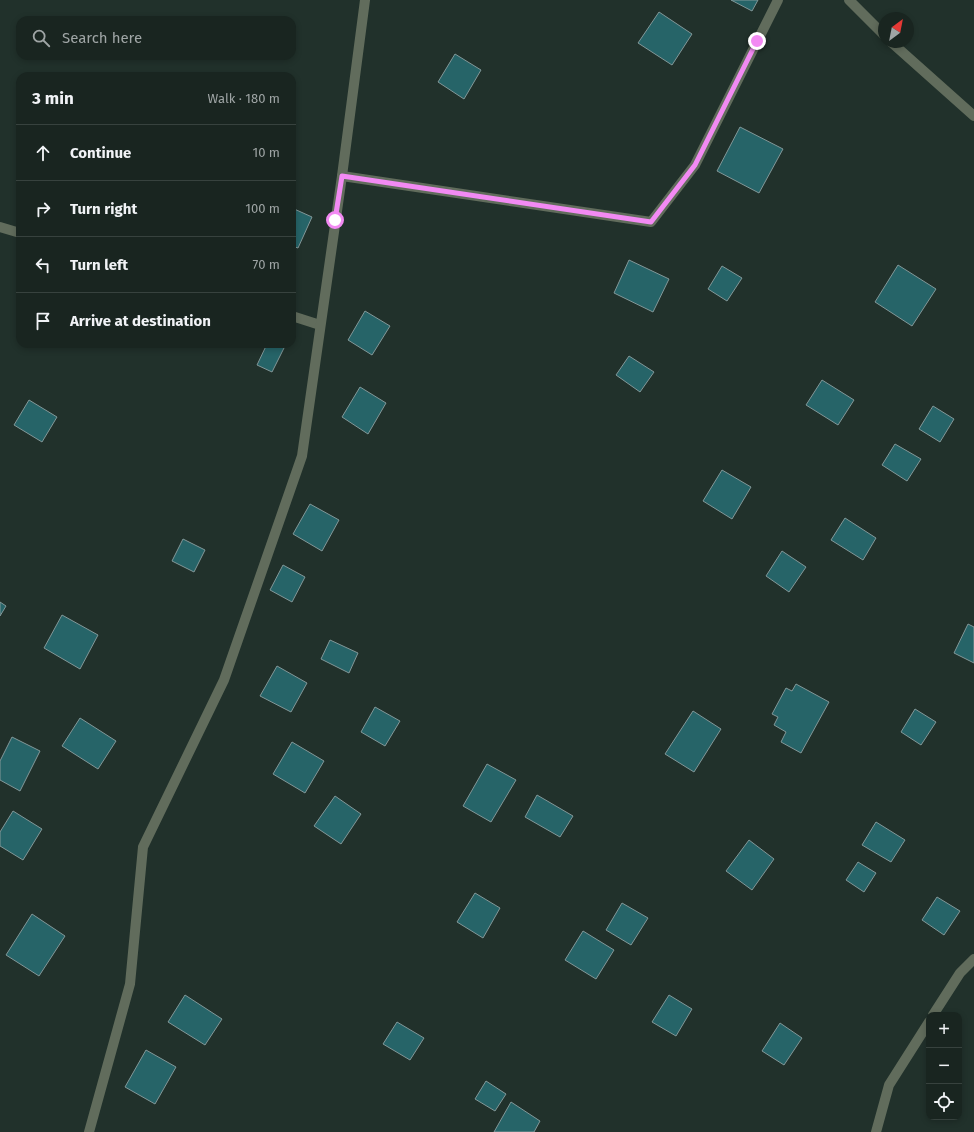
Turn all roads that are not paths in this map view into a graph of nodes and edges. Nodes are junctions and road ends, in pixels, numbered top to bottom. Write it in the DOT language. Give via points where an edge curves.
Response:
graph roads {
  1 [pos="365,0"];
  2 [pos="778,0"];
  3 [pos="849,0"];
  4 [pos="878,29"];
  5 [pos="898,48"];
  6 [pos="974,116"];
  7 [pos="342,176"];
  8 [pos="0,227"];
  9 [pos="16,232"];
  10 [pos="296,317"];
  11 [pos="320,324"];
  12 [pos="974,959"];
  13 [pos="935,1012"];
  14 [pos="926,1027"];
  15 [pos="89,1132"];
  16 [pos="876,1132"];
  1 -- 7 [label="street"];
  2 -- 7 [label="street" via="695,165 651,222"];
  3 -- 4 [label="street"];
  5 -- 6 [label="street"];
  7 -- 11 [label="street"];
  8 -- 9 [label="street"];
  10 -- 11 [label="street"];
  11 -- 15 [label="street" via="302,456 224,680 143,847 130,984"];
  12 -- 13 [label="street" via="960,973"];
  14 -- 16 [label="street" via="889,1085"];
}
